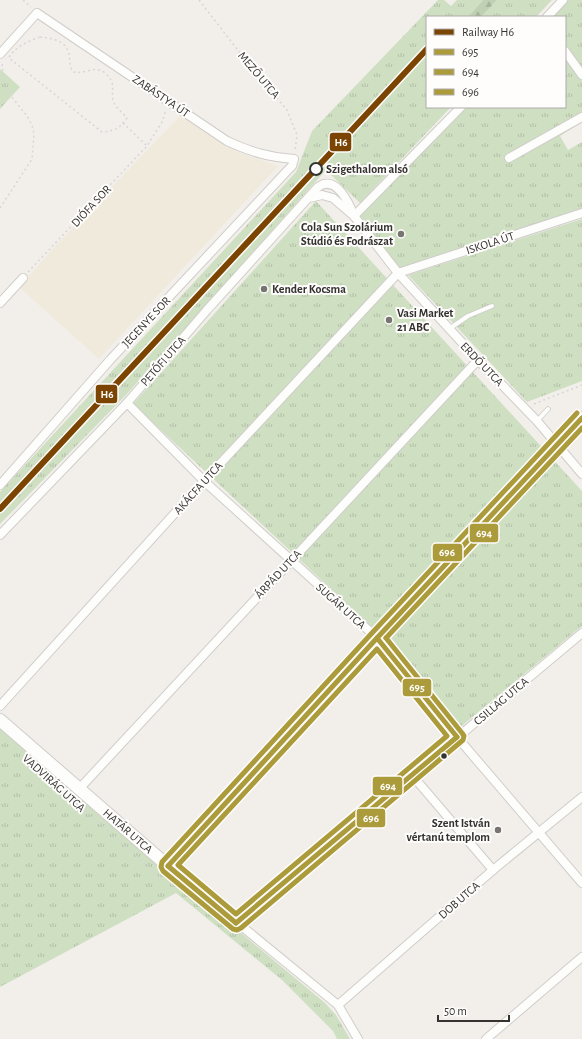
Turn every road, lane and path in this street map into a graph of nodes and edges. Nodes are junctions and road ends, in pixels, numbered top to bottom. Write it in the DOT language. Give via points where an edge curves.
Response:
graph roads {
  1 [pos="199,0"];
  2 [pos="562,0"];
  3 [pos="548,16"];
  4 [pos="566,52"];
  5 [pos="1,53"];
  6 [pos="582,75"];
  7 [pos="167,100"];
  8 [pos="460,108"];
  9 [pos="582,117"];
  10 [pos="123,123"];
  11 [pos="147,146"];
  12 [pos="509,158"];
  13 [pos="294,159"];
  14 [pos="305,167"];
  15 [pos="314,175"];
  16 [pos="321,185"];
  17 [pos="308,198"];
  18 [pos="0,208"];
  19 [pos="582,213"];
  20 [pos="354,216"];
  21 [pos="398,273"];
  22 [pos="23,278"];
  23 [pos="0,303"];
  24 [pos="492,306"];
  25 [pos="449,329"];
  26 [pos="574,344"];
  27 [pos="478,360"];
  28 [pos="582,364"];
  29 [pos="582,386"];
  30 [pos="127,402"];
  31 [pos="525,408"];
  32 [pos="548,409"];
  33 [pos="582,418"];
  34 [pos="538,421"];
  35 [pos="558,444"];
  36 [pos="582,474"];
  37 [pos="204,481"];
  38 [pos="0,486"];
  39 [pos="0,535"];
  40 [pos="291,561"];
  41 [pos="582,633"];
  42 [pos="377,638"];
  43 [pos="0,706"];
  44 [pos="0,720"];
  45 [pos="457,737"];
  46 [pos="29,761"];
  47 [pos="412,775"];
  48 [pos="79,789"];
  49 [pos="582,796"];
  50 [pos="540,833"];
  51 [pos="168,866"];
  52 [pos="494,870"];
  53 [pos="162,879"];
  54 [pos="582,883"];
  55 [pos="236,923"];
  56 [pos="582,957"];
  57 [pos="338,1005"];
  58 [pos="358,1039"];
  59 [pos="486,1039"];
  1 -- 13 [label="path, MEZŐ UTCA" via="288,110 297,135"];
  2 -- 3 [label="street"];
  4 -- 6 [label="street"];
  5 -- 7 [label="street, ZABÁSTYA ÚT" via="37,13"];
  5 -- 18 [label="path" via="3,74 11,96 27,116 34,134 32,160"];
  7 -- 11 [label="path, DIÓFA SOR" via="162,122"];
  7 -- 13 [label="street, ZABÁSTYA ÚT" via="228,141 248,151 274,158"];
  8 -- 20 [label="street"];
  9 -- 12 [label="street"];
  10 -- 10 [label="path" via="127,118 115,105 114,84 111,78 96,69 81,74 73,72 68,50 62,44 40,36 11,53 9,58 102,132 112,131"];
  10 -- 11 [label="path"];
  11 -- 22 [label="path, DIÓFA SOR"];
  13 -- 38 [label="street, JEGENYE SOR" via="287,172 110,360"];
  14 -- 15 [label="path"];
  16 -- 17 [label="street, PETŐFI UTCA"];
  16 -- 20 [label="street, ERDŐ UTCA" via="331,185 339,189 347,198"];
  17 -- 20 [label="street, ERDŐ UTCA" via="319,195 333,198"];
  17 -- 30 [label="street, PETŐFI UTCA"];
  19 -- 21 [label="street, ISKOLA ÚT"];
  20 -- 21 [label="street, ERDŐ UTCA"];
  21 -- 25 [label="street, ERDŐ UTCA"];
  21 -- 37 [label="street, AKÁCFA UTCA"];
  22 -- 23 [label="street"];
  24 -- 25 [label="lane" via="468,316"];
  25 -- 27 [label="street, ERDŐ UTCA"];
  26 -- 28 [label="path"];
  27 -- 31 [label="street, ERDŐ UTCA"];
  27 -- 40 [label="street, ÁRPÁD UTCA"];
  29 -- 31 [label="path"];
  30 -- 37 [label="street, SUGÁR UTCA"];
  30 -- 39 [label="street, PETŐFI UTCA"];
  31 -- 34 [label="street, ERDŐ UTCA"];
  32 -- 34 [label="lane"];
  33 -- 35 [label="street"];
  34 -- 35 [label="street, ERDŐ UTCA"];
  35 -- 36 [label="street, ERDŐ UTCA"];
  35 -- 42 [label="street"];
  37 -- 40 [label="street, SUGÁR UTCA"];
  37 -- 43 [label="street, AKÁCFA UTCA"];
  40 -- 42 [label="street, SUGÁR UTCA"];
  40 -- 48 [label="street, ÁRPÁD UTCA"];
  41 -- 45 [label="street, CSILLAG UTCA"];
  42 -- 45 [label="street, SUGÁR UTCA"];
  42 -- 51 [label="street"];
  44 -- 48 [label="street, HATÁR UTCA"];
  45 -- 47 [label="street, CSILLAG UTCA"];
  45 -- 50 [label="street, SUGÁR UTCA"];
  46 -- 53 [label="path, VADVIRÁG UTCA"];
  47 -- 52 [label="street"];
  47 -- 55 [label="street, CSILLAG UTCA"];
  48 -- 51 [label="street, HATÁR UTCA"];
  49 -- 50 [label="street, DOB UTCA"];
  50 -- 52 [label="street, DOB UTCA"];
  50 -- 54 [label="street, SUGÁR UTCA"];
  51 -- 55 [label="street, HATÁR UTCA"];
  52 -- 57 [label="street, DOB UTCA"];
  55 -- 57 [label="street, HATÁR UTCA"];
  56 -- 59 [label="street"];
  57 -- 58 [label="street, HATÁR UTCA"];
}
